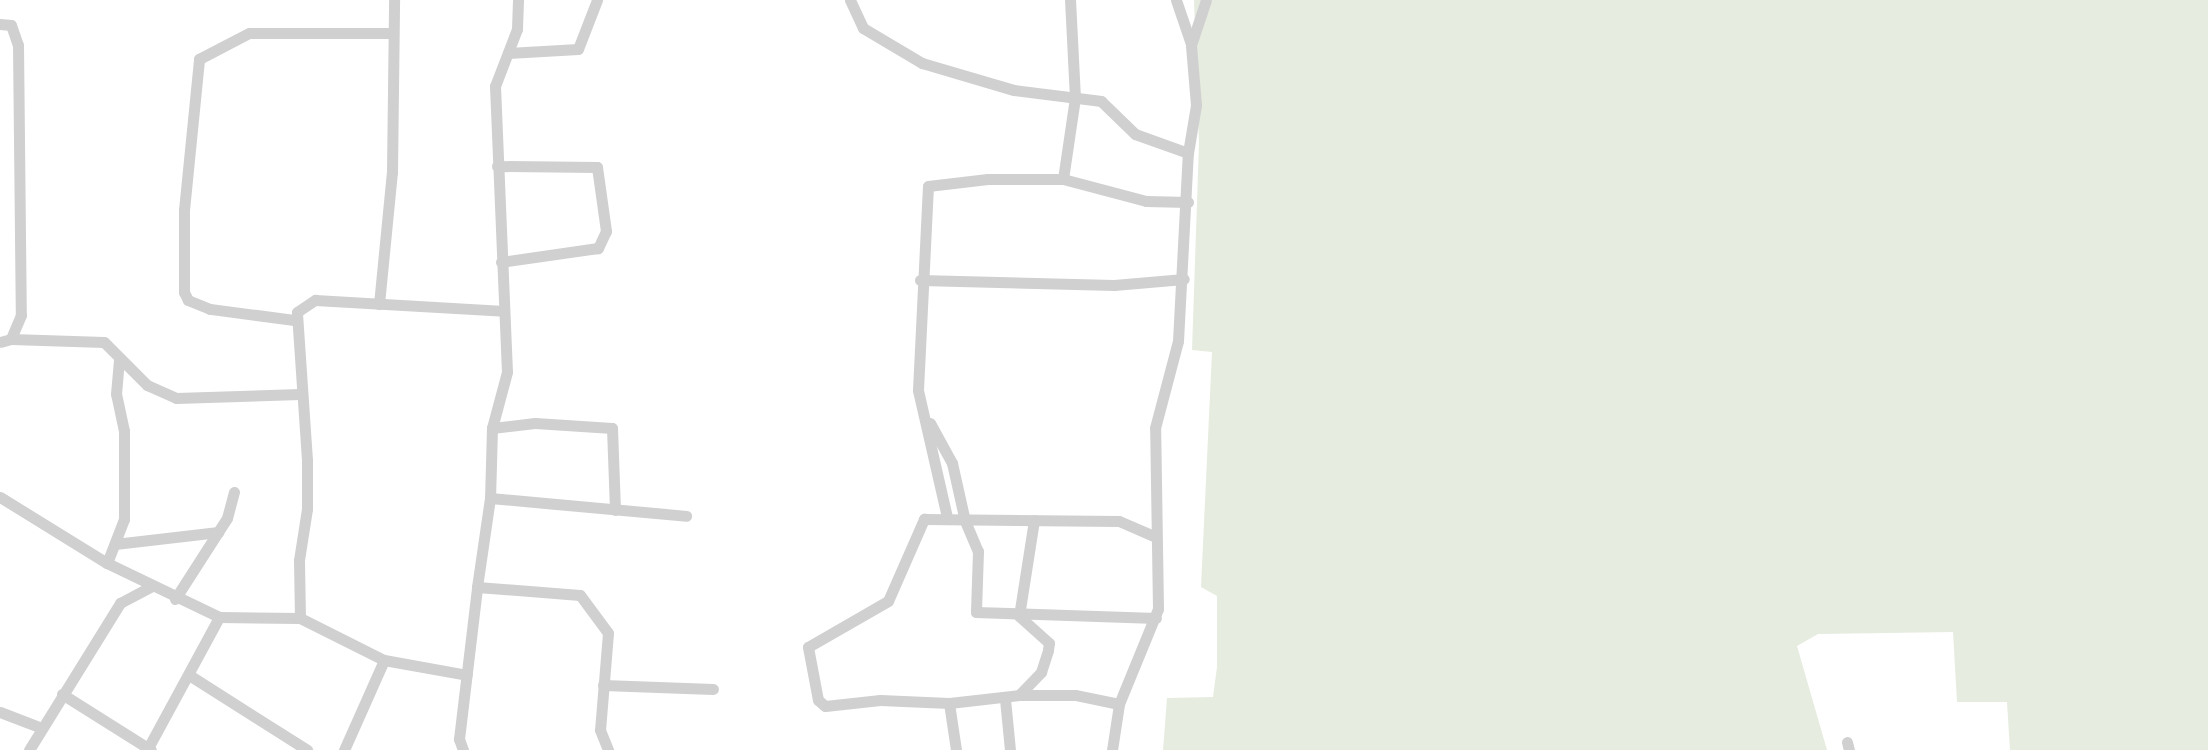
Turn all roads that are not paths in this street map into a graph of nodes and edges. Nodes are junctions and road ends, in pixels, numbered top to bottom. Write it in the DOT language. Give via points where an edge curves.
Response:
graph roads {
  1 [pos="394,0"];
  2 [pos="518,0"];
  3 [pos="597,0"];
  4 [pos="850,0"];
  5 [pos="1070,0"];
  6 [pos="1176,0"];
  7 [pos="1206,0"];
  8 [pos="0,24"];
  9 [pos="393,33"];
  10 [pos="1191,45"];
  11 [pos="508,53"];
  12 [pos="1075,98"];
  13 [pos="1188,153"];
  14 [pos="497,166"];
  15 [pos="1063,179"];
  16 [pos="1188,202"];
  17 [pos="501,262"];
  18 [pos="1184,279"];
  19 [pos="920,280"];
  20 [pos="379,304"];
  21 [pos="504,311"];
  22 [pos="294,320"];
  23 [pos="6,341"];
  24 [pos="119,358"];
  25 [pos="300,394"];
  26 [pos="925,416"];
  27 [pos="492,428"];
  28 [pos="234,492"];
  29 [pos="0,497"];
  30 [pos="490,498"];
  31 [pos="615,510"];
  32 [pos="686,516"];
  33 [pos="947,517"];
  34 [pos="1034,520"];
  35 [pos="965,521"];
  36 [pos="218,532"];
  37 [pos="1156,537"];
  38 [pos="115,544"];
  39 [pos="107,563"];
  40 [pos="152,586"];
  41 [pos="477,587"];
  42 [pos="175,599"];
  43 [pos="1019,616"];
  44 [pos="219,617"];
  45 [pos="300,618"];
  46 [pos="1156,618"];
  47 [pos="384,660"];
  48 [pos="189,675"];
  49 [pos="467,675"];
  50 [pos="603,685"];
  51 [pos="713,689"];
  52 [pos="62,694"];
  53 [pos="1019,695"];
  54 [pos="1005,699"];
  55 [pos="949,703"];
  56 [pos="1119,704"];
  57 [pos="0,712"];
  58 [pos="42,728"];
  59 [pos="150,749"];
  60 [pos="29,750"];
  61 [pos="307,750"];
  62 [pos="344,750"];
  63 [pos="463,750"];
  64 [pos="608,750"];
  65 [pos="956,750"];
  66 [pos="1010,750"];
  67 [pos="1112,750"];
  1 -- 9 [label="street"];
  2 -- 11 [label="street"];
  3 -- 11 [label="street" via="578,49"];
  4 -- 12 [label="street" via="863,28 922,63 1014,90"];
  5 -- 12 [label="street"];
  6 -- 10 [label="street"];
  7 -- 10 [label="street"];
  8 -- 23 [label="street" via="11,25 18,57 21,315"];
  9 -- 20 [label="street" via="392,172"];
  9 -- 22 [label="street" via="249,33 199,59 184,210 184,292 188,300 210,309"];
  10 -- 13 [label="street" via="1196,105"];
  11 -- 14 [label="street" via="495,86"];
  12 -- 13 [label="street" via="1108,105 1129,130"];
  12 -- 15 [label="street"];
  13 -- 16 [label="street"];
  14 -- 17 [label="street"];
  14 -- 17 [label="street" via="597,167 606,231 598,248"];
  15 -- 16 [label="street" via="1146,201"];
  15 -- 19 [label="street" via="928,186"];
  16 -- 18 [label="street"];
  17 -- 21 [label="street"];
  18 -- 19 [label="street" via="1114,285"];
  18 -- 37 [label="street" via="1178,341 1155,428"];
  19 -- 26 [label="street" via="918,390"];
  20 -- 21 [label="street"];
  20 -- 22 [label="street" via="308,301"];
  21 -- 27 [label="street" via="506,386"];
  22 -- 25 [label="street"];
  23 -- 24 [label="street" via="91,338 104,342"];
  24 -- 25 [label="street" via="147,385 176,398"];
  24 -- 38 [label="street" via="116,394 124,431 124,519"];
  25 -- 45 [label="street" via="307,460"];
  26 -- 33 [label="street"];
  26 -- 35 [label="street" via="952,463"];
  27 -- 30 [label="street"];
  27 -- 31 [label="street" via="535,423 612,428"];
  28 -- 36 [label="street"];
  29 -- 39 [label="street"];
  30 -- 31 [label="street"];
  30 -- 41 [label="street"];
  31 -- 32 [label="street"];
  33 -- 35 [label="street"];
  33 -- 55 [label="street" via="924,519 888,601 808,647 820,704"];
  34 -- 35 [label="street"];
  34 -- 37 [label="street" via="1119,521"];
  34 -- 43 [label="street"];
  35 -- 43 [label="street" via="978,551 976,612"];
  36 -- 38 [label="street"];
  36 -- 42 [label="street"];
  37 -- 46 [label="street"];
  38 -- 39 [label="street"];
  39 -- 40 [label="street"];
  40 -- 42 [label="street"];
  40 -- 52 [label="street" via="120,603"];
  41 -- 49 [label="street"];
  41 -- 50 [label="street" via="580,595 608,633"];
  42 -- 44 [label="street"];
  43 -- 46 [label="street"];
  43 -- 53 [label="street" via="1049,643 1041,672"];
  44 -- 45 [label="street"];
  44 -- 48 [label="street"];
  45 -- 47 [label="street"];
  46 -- 56 [label="street"];
  47 -- 49 [label="street"];
  47 -- 62 [label="street"];
  48 -- 59 [label="street"];
  48 -- 61 [label="street"];
  49 -- 63 [label="street" via="459,739"];
  50 -- 51 [label="street"];
  50 -- 64 [label="street" via="600,730"];
  52 -- 58 [label="street"];
  52 -- 59 [label="street"];
  53 -- 54 [label="street"];
  53 -- 56 [label="street" via="1075,695"];
  54 -- 55 [label="street"];
  54 -- 66 [label="street"];
  55 -- 65 [label="street"];
  56 -- 67 [label="street"];
  57 -- 58 [label="street"];
  58 -- 60 [label="street"];
}
